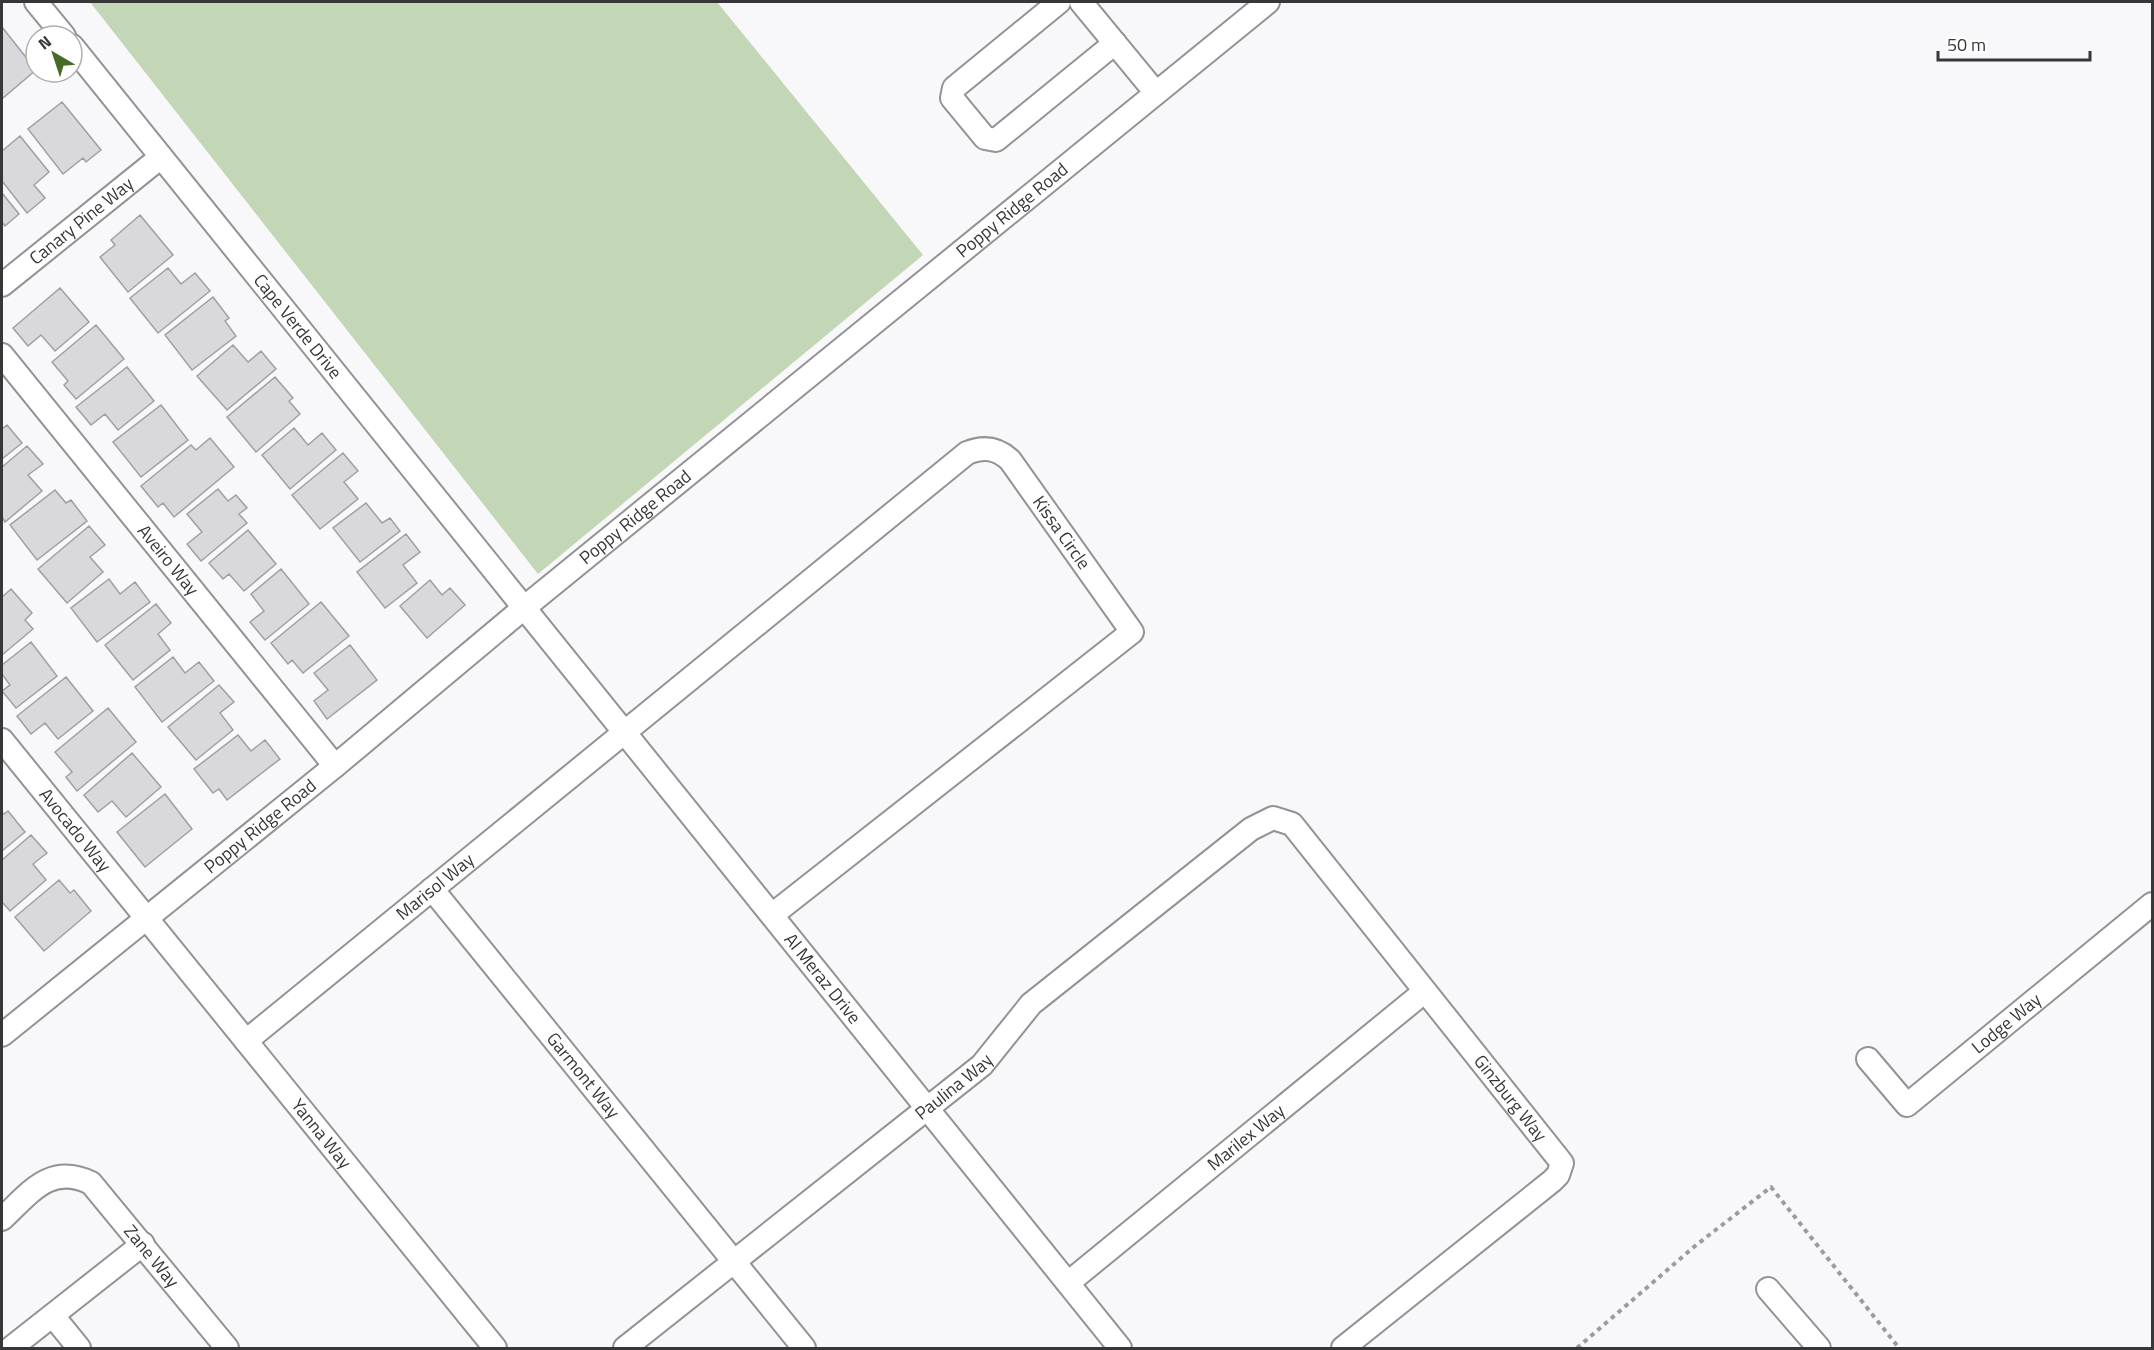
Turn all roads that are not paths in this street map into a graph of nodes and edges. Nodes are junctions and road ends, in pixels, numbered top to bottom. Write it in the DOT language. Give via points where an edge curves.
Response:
graph roads {
  1 [pos="36,2"];
  2 [pos="1059,2"];
  3 [pos="1081,2"];
  4 [pos="1268,2"];
  5 [pos="54,24"];
  6 [pos="1114,43"];
  7 [pos="84,61"];
  8 [pos="1156,93"];
  9 [pos="161,157"];
  10 [pos="2,285"];
  11 [pos="2,355"];
  12 [pos="525,607"];
  13 [pos="626,731"];
  14 [pos="2,740"];
  15 [pos="335,766"];
  16 [pos="1274,818"];
  17 [pos="432,889"];
  18 [pos="2152,904"];
  19 [pos="772,915"];
  20 [pos="147,919"];
  21 [pos="1424,992"];
  22 [pos="2,1035"];
  23 [pos="246,1041"];
  24 [pos="1868,1059"];
  25 [pos="928,1108"];
  26 [pos="2,1219"];
  27 [pos="143,1244"];
  28 [pos="734,1262"];
  29 [pos="1068,1283"];
  30 [pos="1768,1288"];
  31 [pos="53,1316"];
  32 [pos="11,1348"];
  33 [pos="79,1348"];
  34 [pos="227,1348"];
  35 [pos="495,1348"];
  36 [pos="625,1348"];
  37 [pos="804,1348"];
  38 [pos="1120,1348"];
  39 [pos="1343,1348"];
  40 [pos="1818,1348"];
  1 -- 5 [label="street"];
  2 -- 6 [label="street" via="954,87 952,98 985,138 996,140"];
  3 -- 6 [label="street"];
  4 -- 8 [label="street, Poppy Ridge Road"];
  6 -- 8 [label="street"];
  7 -- 9 [label="street, Cape Verde Drive"];
  8 -- 12 [label="street, Poppy Ridge Road"];
  9 -- 10 [label="street, Canary Pine Way"];
  9 -- 12 [label="street, Cape Verde Drive"];
  11 -- 15 [label="street, Aveiro Way"];
  12 -- 13 [label="street, Al Meraz Drive"];
  12 -- 15 [label="street, Poppy Ridge Road"];
  13 -- 17 [label="street, Marisol Way"];
  13 -- 19 [label="street, Al Meraz Drive"];
  13 -- 19 [label="street, Kissa Circle" via="967,453 986,448 1010,460 1132,632"];
  14 -- 20 [label="street, Avocado Way"];
  15 -- 20 [label="street, Poppy Ridge Road"];
  16 -- 21 [label="street, Ginzburg Way" via="1292,824"];
  16 -- 25 [label="street, Paulina Way" via="1251,829 1031,1004 982,1065"];
  17 -- 23 [label="street, Marisol Way"];
  17 -- 28 [label="street, Garmont Way"];
  18 -- 24 [label="street, Lodge Way" via="1907,1105"];
  19 -- 25 [label="street, Al Meraz Drive"];
  20 -- 22 [label="street, Poppy Ridge Road"];
  20 -- 23 [label="street, Yanna Way"];
  21 -- 29 [label="street, Marilex Way"];
  21 -- 39 [label="street, Ginzburg Way" via="1562,1163 1552,1181"];
  23 -- 35 [label="street, Yanna Way"];
  25 -- 28 [label="street, Paulina Way"];
  25 -- 29 [label="street, Al Meraz Drive"];
  26 -- 27 [label="street, Zane Way" via="42,1182 69,1176 92,1183"];
  27 -- 31 [label="street"];
  27 -- 34 [label="street, Zane Way"];
  28 -- 36 [label="street, Paulina Way"];
  28 -- 37 [label="street, Garmont Way"];
  29 -- 38 [label="street, Al Meraz Drive"];
  30 -- 40 [label="street"];
  31 -- 32 [label="street"];
  31 -- 33 [label="street"];
}
